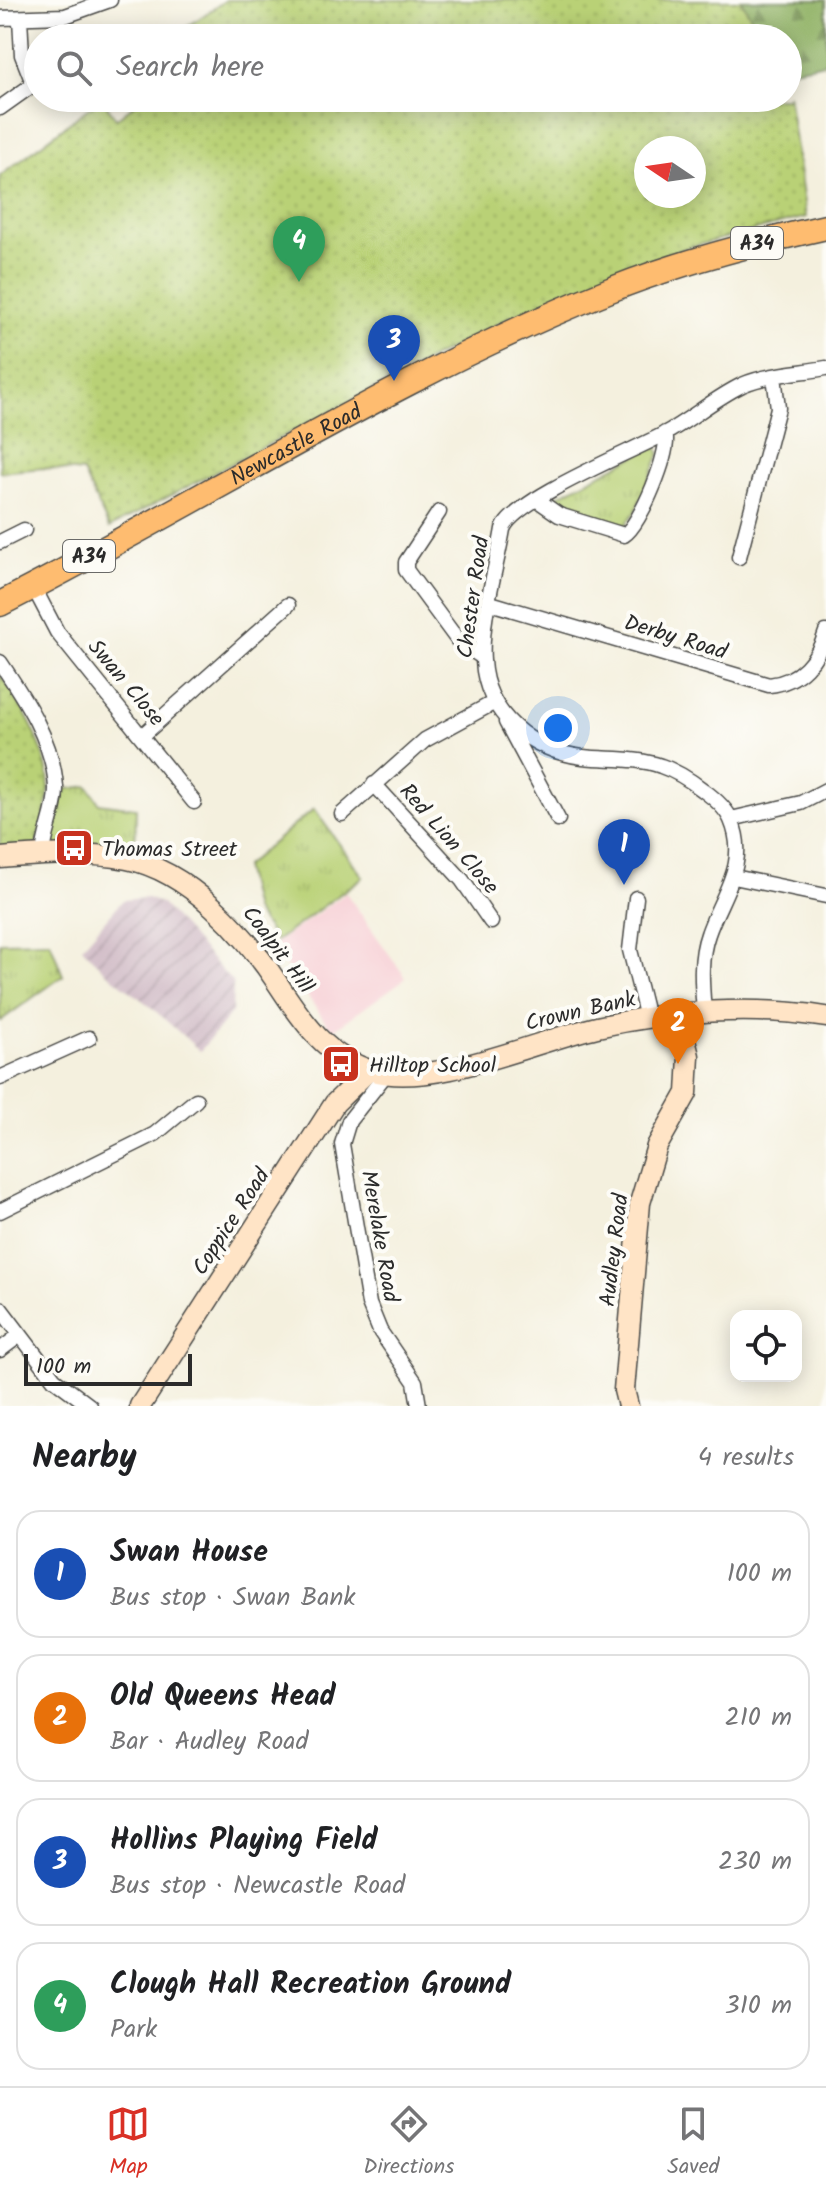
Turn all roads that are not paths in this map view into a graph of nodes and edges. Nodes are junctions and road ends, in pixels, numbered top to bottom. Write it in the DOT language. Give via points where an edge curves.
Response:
graph roads {
  1 [pos="110,0"];
  2 [pos="0,18"];
  3 [pos="20,18"];
  4 [pos="24,59"];
  5 [pos="24,91"];
  6 [pos="0,108"];
  7 [pos="826,227"];
  8 [pos="826,368"];
  9 [pos="774,376"];
  10 [pos="665,433"];
  11 [pos="536,499"];
  12 [pos="439,512"];
  13 [pos="24,530"];
  14 [pos="0,542"];
  15 [pos="739,557"];
  16 [pos="33,586"];
  17 [pos="1,600"];
  18 [pos="490,603"];
  19 [pos="288,605"];
  20 [pos="826,632"];
  21 [pos="482,657"];
  22 [pos="0,662"];
  23 [pos="493,703"];
  24 [pos="506,722"];
  25 [pos="143,735"];
  26 [pos="374,784"];
  27 [pos="826,790"];
  28 [pos="194,802"];
  29 [pos="342,814"];
  30 [pos="558,819"];
  31 [pos="731,819"];
  32 [pos="43,855"];
  33 [pos="0,858"];
  34 [pos="734,877"];
  35 [pos="826,896"];
  36 [pos="636,898"];
  37 [pos="491,922"];
  38 [pos="704,1012"];
  39 [pos="679,1015"];
  40 [pos="826,1017"];
  41 [pos="647,1018"];
  42 [pos="89,1038"];
  43 [pos="378,1072"];
  44 [pos="0,1078"];
  45 [pos="196,1100"];
  46 [pos="0,1211"];
  47 [pos="0,1308"];
  48 [pos="20,1335"];
  49 [pos="0,1350"];
  50 [pos="90,1406"];
  51 [pos="140,1406"];
  52 [pos="419,1406"];
  53 [pos="628,1406"];
  1 -- 3 [label="street" via="65,16"];
  2 -- 3 [label="street"];
  3 -- 4 [label="street"];
  5 -- 6 [label="street"];
  7 -- 16 [label="highway, Newcastle Road / A34" via="688,262 503,338"];
  8 -- 9 [label="street, Chester Road"];
  9 -- 10 [label="street, Chester Road" via="742,385"];
  9 -- 15 [label="street" via="778,408"];
  10 -- 11 [label="street, Chester Road"];
  10 -- 11 [label="street" via="667,449 636,526 624,535 559,515"];
  11 -- 18 [label="street, Chester Road" via="506,522"];
  12 -- 21 [label="street" via="406,570 459,642"];
  13 -- 14 [label="street"];
  16 -- 17 [label="highway, Newcastle Road / A34"];
  16 -- 25 [label="street, Swan Close" via="57,632"];
  18 -- 20 [label="street, Derby Road" via="769,685 790,680 809,665"];
  18 -- 21 [label="street, Chester Road"];
  19 -- 25 [label="street"];
  21 -- 23 [label="street, Chester Road"];
  22 -- 32 [label="street" via="44,739 56,789"];
  23 -- 24 [label="street, Chester Road"];
  23 -- 26 [label="street, Red Lion Close" via="425,740"];
  24 -- 30 [label="street"];
  24 -- 31 [label="street, Chester Road" via="579,757 659,765 693,782"];
  25 -- 28 [label="street, Swan Close"];
  26 -- 29 [label="street, Red Lion Close"];
  26 -- 37 [label="street, Red Lion Close" via="462,880"];
  27 -- 31 [label="street" via="801,803"];
  31 -- 34 [label="street" via="739,856"];
  32 -- 33 [label="street, Coalpit Hill"];
  32 -- 43 [label="street, Coalpit Hill" via="130,860 191,891 226,918 335,1055"];
  34 -- 35 [label="street"];
  34 -- 38 [label="street" via="707,936 701,967"];
  36 -- 41 [label="street" via="630,950"];
  38 -- 39 [label="street, Crown Bank"];
  38 -- 40 [label="street, Crown Bank"];
  39 -- 41 [label="street, Crown Bank"];
  39 -- 53 [label="street, Audley Road" via="689,1056 687,1093 657,1146 640,1203 624,1390"];
  41 -- 43 [label="street, Crown Bank" via="444,1069"];
  42 -- 44 [label="street"];
  43 -- 51 [label="street, Coppice Road" via="335,1103"];
  43 -- 52 [label="street, Merelake Road" via="349,1121 342,1144 369,1304 380,1331 415,1382"];
  45 -- 46 [label="street" via="155,1134"];
  47 -- 48 [label="street"];
  48 -- 49 [label="street"];
  48 -- 50 [label="street" via="54,1379"];
}
